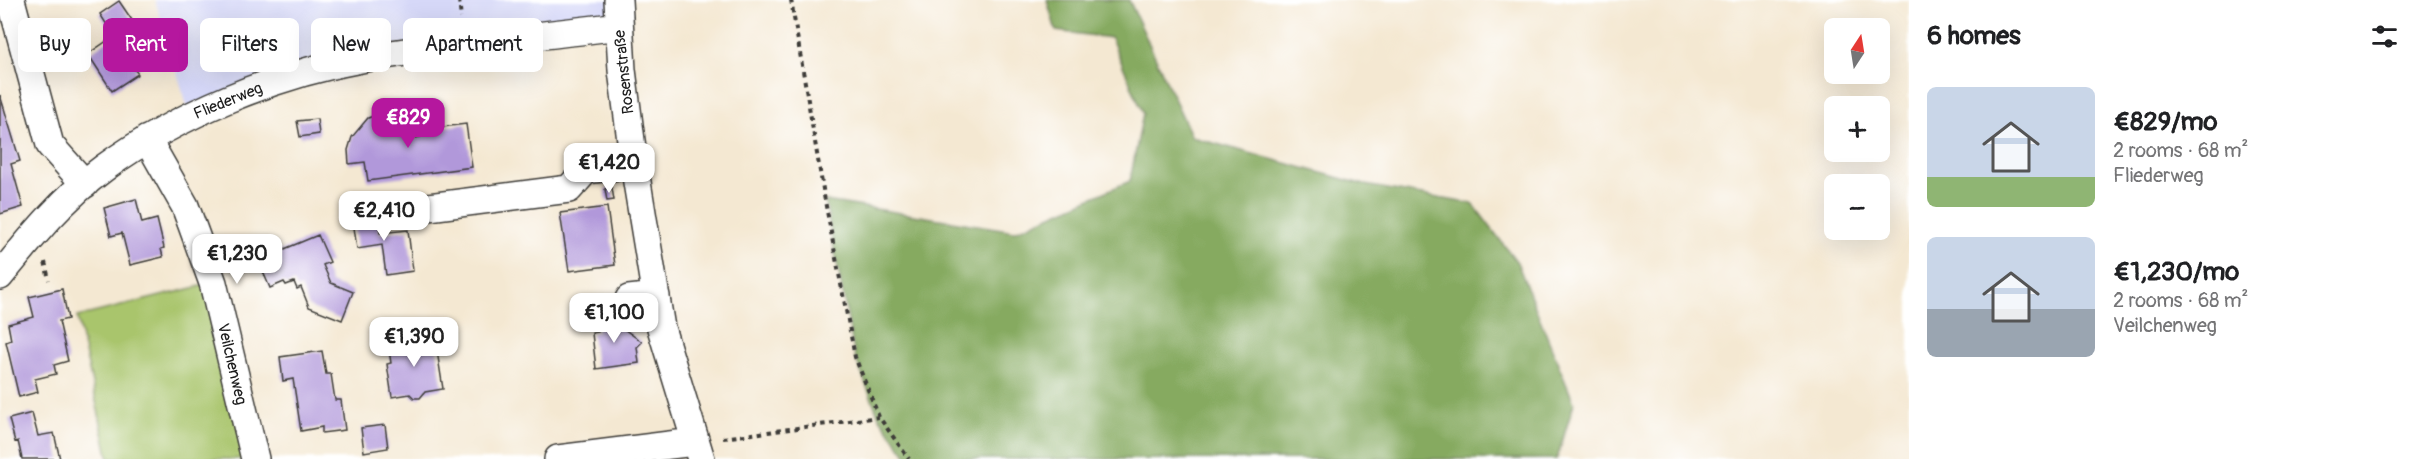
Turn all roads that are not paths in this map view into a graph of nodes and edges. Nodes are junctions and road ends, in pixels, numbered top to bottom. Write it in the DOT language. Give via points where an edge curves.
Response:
graph roads {
  1 [pos="11,0"];
  2 [pos="619,13"];
  3 [pos="147,139"];
  4 [pos="634,164"];
  5 [pos="85,184"];
  6 [pos="413,209"];
  7 [pos="0,276"];
  8 [pos="656,296"];
  9 [pos="629,299"];
  10 [pos="698,451"];
  11 [pos="255,459"];
  12 [pos="558,459"];
  1 -- 5 [label="street" via="50,145"];
  2 -- 3 [label="street, Fliederweg" via="318,69 230,99"];
  2 -- 4 [label="street, Rosenstraße"];
  3 -- 5 [label="street, Fliederweg"];
  3 -- 11 [label="street, Veilchenweg" via="185,206 213,283"];
  4 -- 6 [label="street" via="586,170 569,189"];
  4 -- 8 [label="street, Rosenstraße"];
  5 -- 7 [label="street, Fliederweg" via="29,240"];
  8 -- 9 [label="street"];
  8 -- 10 [label="street, Rosenstraße" via="661,328"];
  10 -- 12 [label="street"];
}
